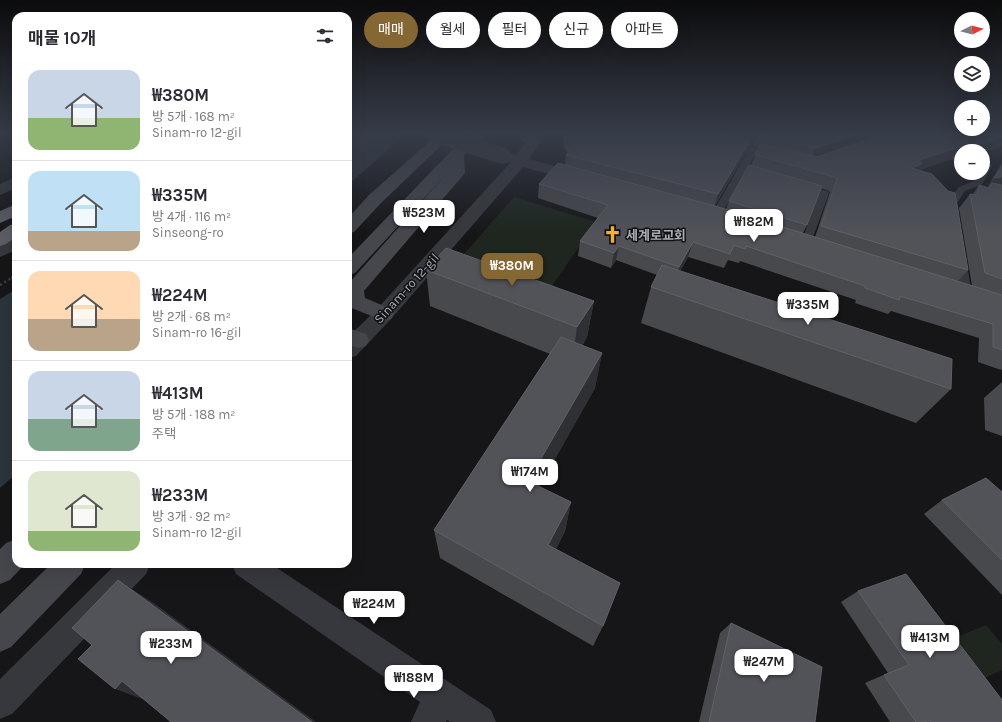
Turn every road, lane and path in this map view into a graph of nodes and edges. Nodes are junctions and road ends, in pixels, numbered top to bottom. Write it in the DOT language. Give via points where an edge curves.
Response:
graph roads {
  1 [pos="409,168"];
  2 [pos="443,168"];
  3 [pos="457,168"];
  4 [pos="504,168"];
  5 [pos="547,168"];
  6 [pos="742,169"];
  7 [pos="772,178"];
  8 [pos="980,180"];
  9 [pos="595,181"];
  10 [pos="12,184"];
  11 [pos="794,184"];
  12 [pos="0,190"];
  13 [pos="12,206"];
  14 [pos="0,211"];
  15 [pos="12,211"];
  16 [pos="716,215"];
  17 [pos="0,218"];
  18 [pos="352,224"];
  19 [pos="956,225"];
  20 [pos="12,231"];
  21 [pos="0,238"];
  22 [pos="805,243"];
  23 [pos="12,244"];
  24 [pos="960,246"];
  25 [pos="0,251"];
  26 [pos="352,265"];
  27 [pos="12,278"];
  28 [pos="0,285"];
  29 [pos="966,295"];
  30 [pos="384,314"];
  31 [pos="352,341"];
  32 [pos="12,556"];
  33 [pos="12,557"];
  34 [pos="0,566"];
  35 [pos="67,568"];
  36 [pos="132,568"];
  37 [pos="251,568"];
  38 [pos="0,570"];
  39 [pos="0,636"];
  40 [pos="0,702"];
  41 [pos="435,709"];
  42 [pos="479,722"];
  1 -- 18 [label="main road"];
  2 -- 26 [label="main road"];
  3 -- 30 [label="main road" via="457,173 354,290 356,302"];
  4 -- 30 [label="street, Sinam-ro 12-gil"];
  5 -- 9 [label="street"];
  6 -- 7 [label="lane"];
  6 -- 16 [label="lane"];
  8 -- 19 [label="lane" via="962,189 952,203"];
  10 -- 12 [label="street"];
  11 -- 22 [label="lane" via="824,193"];
  13 -- 14 [label="highway"];
  15 -- 17 [label="highway"];
  20 -- 21 [label="highway"];
  23 -- 25 [label="street"];
  24 -- 29 [label="lane"];
  27 -- 28 [label="path"];
  30 -- 31 [label="street, Sinam-ro 12-gil"];
  32 -- 34 [label="main road"];
  33 -- 38 [label="main road"];
  35 -- 39 [label="main road"];
  36 -- 40 [label="street"];
  37 -- 41 [label="street"];
  41 -- 42 [label="street"];
}
